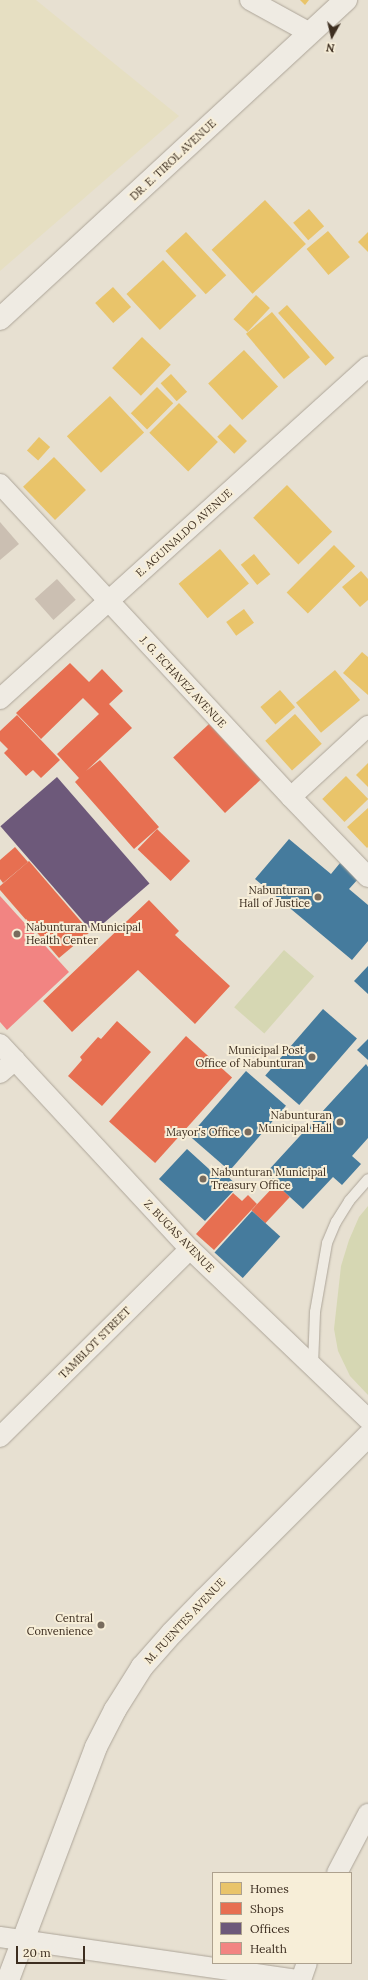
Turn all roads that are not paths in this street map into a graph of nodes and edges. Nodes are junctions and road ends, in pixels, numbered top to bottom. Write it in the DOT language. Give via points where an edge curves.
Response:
graph roads {
  1 [pos="250,0"];
  2 [pos="346,0"];
  3 [pos="310,33"];
  4 [pos="0,319"];
  5 [pos="368,367"];
  6 [pos="0,484"];
  7 [pos="109,601"];
  8 [pos="0,699"];
  9 [pos="368,726"];
  10 [pos="291,797"];
  11 [pos="368,878"];
  12 [pos="0,1044"];
  13 [pos="15,1060"];
  14 [pos="0,1073"];
  15 [pos="368,1179"];
  16 [pos="190,1249"];
  17 [pos="312,1366"];
  18 [pos="368,1419"];
  19 [pos="368,1436"];
  20 [pos="0,1437"];
  21 [pos="368,1814"];
  22 [pos="338,1872"];
  23 [pos="0,1937"];
  24 [pos="22,1941"];
  25 [pos="307,1964"];
  26 [pos="8,1980"];
  27 [pos="296,1980"];
  28 [pos="302,1980"];
  1 -- 3 [label="street"];
  2 -- 3 [label="street, DR. E. TIROL AVENUE"];
  3 -- 4 [label="street, DR. E. TIROL AVENUE"];
  5 -- 7 [label="street, E. AGUINALDO AVENUE"];
  6 -- 7 [label="street, J. G. ECHAVEZ AVENUE"];
  7 -- 8 [label="street, E. AGUINALDO AVENUE"];
  7 -- 10 [label="street, J. G. ECHAVEZ AVENUE"];
  9 -- 10 [label="street"];
  10 -- 11 [label="street, J. G. ECHAVEZ AVENUE"];
  12 -- 13 [label="street, Z. BUGAS AVENUE"];
  13 -- 14 [label="street"];
  13 -- 16 [label="street, Z. BUGAS AVENUE"];
  15 -- 17 [label="lane" via="349,1201 327,1243 315,1312"];
  16 -- 17 [label="street, Z. BUGAS AVENUE"];
  16 -- 20 [label="street, TAMBLOT STREET"];
  17 -- 18 [label="street, Z. BUGAS AVENUE"];
  19 -- 24 [label="street, M. FUENTES AVENUE" via="205,1599 142,1667 96,1747"];
  21 -- 22 [label="street"];
  23 -- 24 [label="street"];
  24 -- 26 [label="street, M. FUENTES AVENUE"];
  24 -- 27 [label="street"];
  25 -- 28 [label="street"];
}
